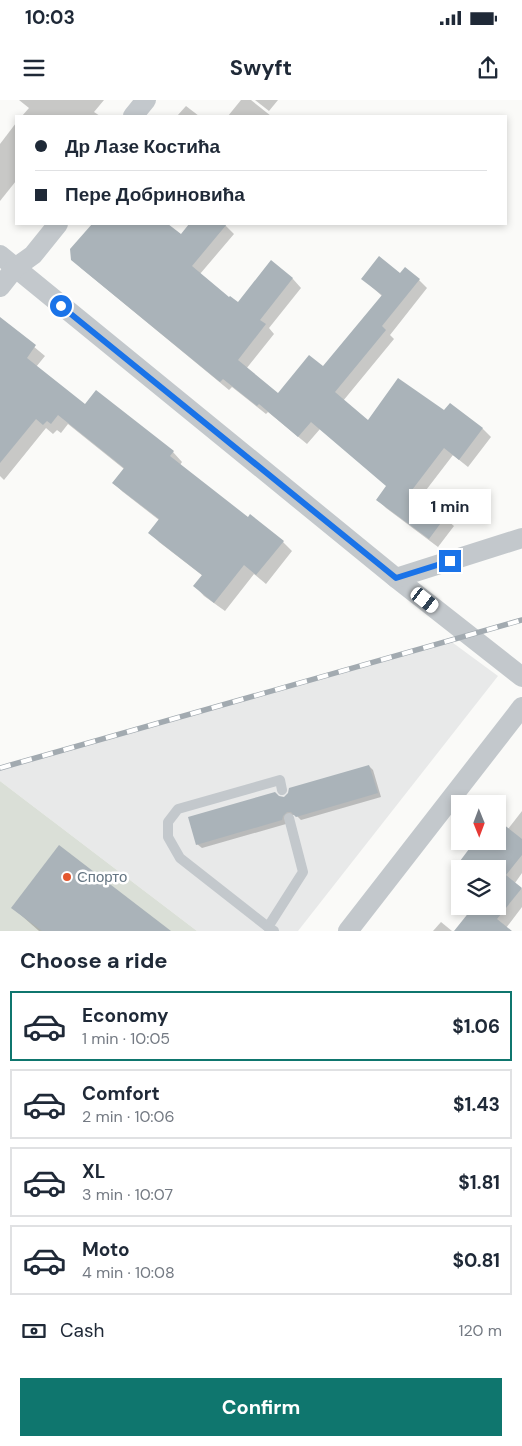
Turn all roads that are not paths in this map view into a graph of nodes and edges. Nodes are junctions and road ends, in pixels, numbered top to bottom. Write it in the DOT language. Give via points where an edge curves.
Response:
graph roads {
  1 [pos="146,100"];
  2 [pos="134,115"];
  3 [pos="57,225"];
  4 [pos="0,255"];
  5 [pos="15,268"];
  6 [pos="0,287"];
  7 [pos="522,538"];
  8 [pos="396,578"];
  9 [pos="522,677"];
  10 [pos="522,707"];
  11 [pos="282,790"];
  12 [pos="289,818"];
  13 [pos="271,929"];
  14 [pos="348,931"];
  1 -- 2 [label="street"];
  3 -- 5 [label="street" via="33,255"];
  4 -- 5 [label="street"];
  5 -- 6 [label="street"];
  5 -- 8 [label="street"];
  7 -- 8 [label="street"];
  8 -- 9 [label="street"];
  10 -- 14 [label="street"];
  11 -- 13 [label="lane" via="280,780 178,809 168,822 168,837 180,858"];
  12 -- 13 [label="lane" via="303,872"];
}
